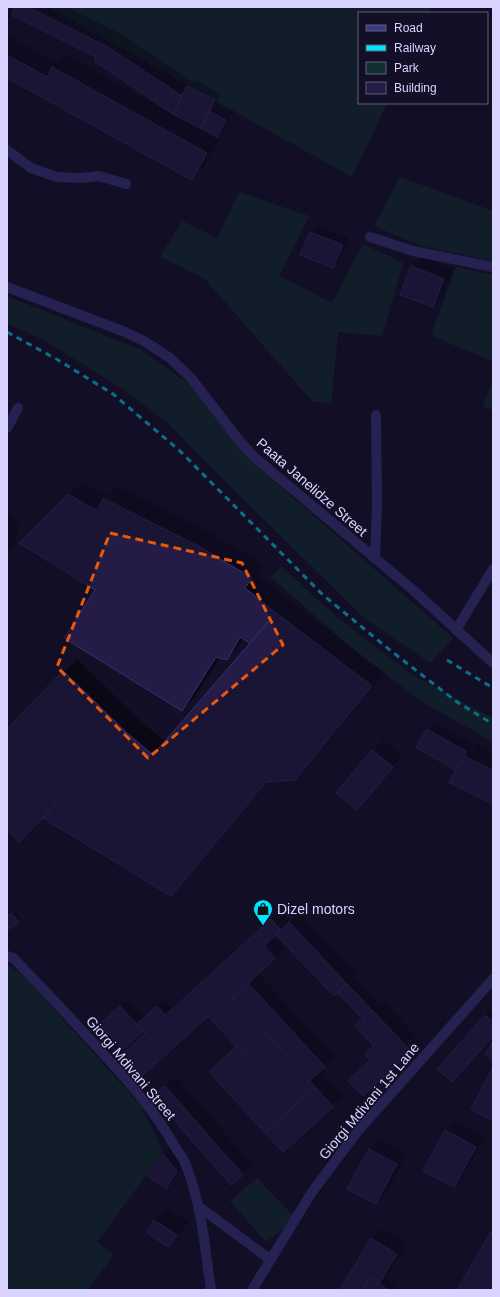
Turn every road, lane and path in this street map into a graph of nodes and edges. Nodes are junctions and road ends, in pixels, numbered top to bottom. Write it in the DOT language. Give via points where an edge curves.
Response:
graph roads {
  1 [pos="7,150"];
  2 [pos="126,184"];
  3 [pos="370,237"];
  4 [pos="493,267"];
  5 [pos="7,287"];
  6 [pos="18,408"];
  7 [pos="376,415"];
  8 [pos="7,428"];
  9 [pos="375,559"];
  10 [pos="493,569"];
  11 [pos="456,630"];
  12 [pos="493,663"];
  13 [pos="7,956"];
  14 [pos="493,979"];
  15 [pos="198,1206"];
  16 [pos="271,1260"];
  17 [pos="211,1290"];
  18 [pos="252,1290"];
  1 -- 2 [label="street" via="31,168 57,177 99,176"];
  3 -- 4 [label="street" via="413,251"];
  5 -- 9 [label="street, Paata Janelidze Street" via="125,332 170,358 191,378 252,456"];
  6 -- 8 [label="street"];
  7 -- 9 [label="street"];
  9 -- 11 [label="street, Paata Janelidze Street"];
  10 -- 11 [label="street"];
  11 -- 12 [label="street, Paata Janelidze Street"];
  13 -- 15 [label="street, Giorgi Mdivani Street" via="13,958 47,992 152,1111 187,1166"];
  14 -- 16 [label="street, Giorgi Mdivani 1st Lane" via="356,1132 312,1192"];
  15 -- 16 [label="street"];
  15 -- 17 [label="street, Giorgi Mdivani Street"];
  16 -- 18 [label="street, Giorgi Mdivani 1st Lane"];
}
